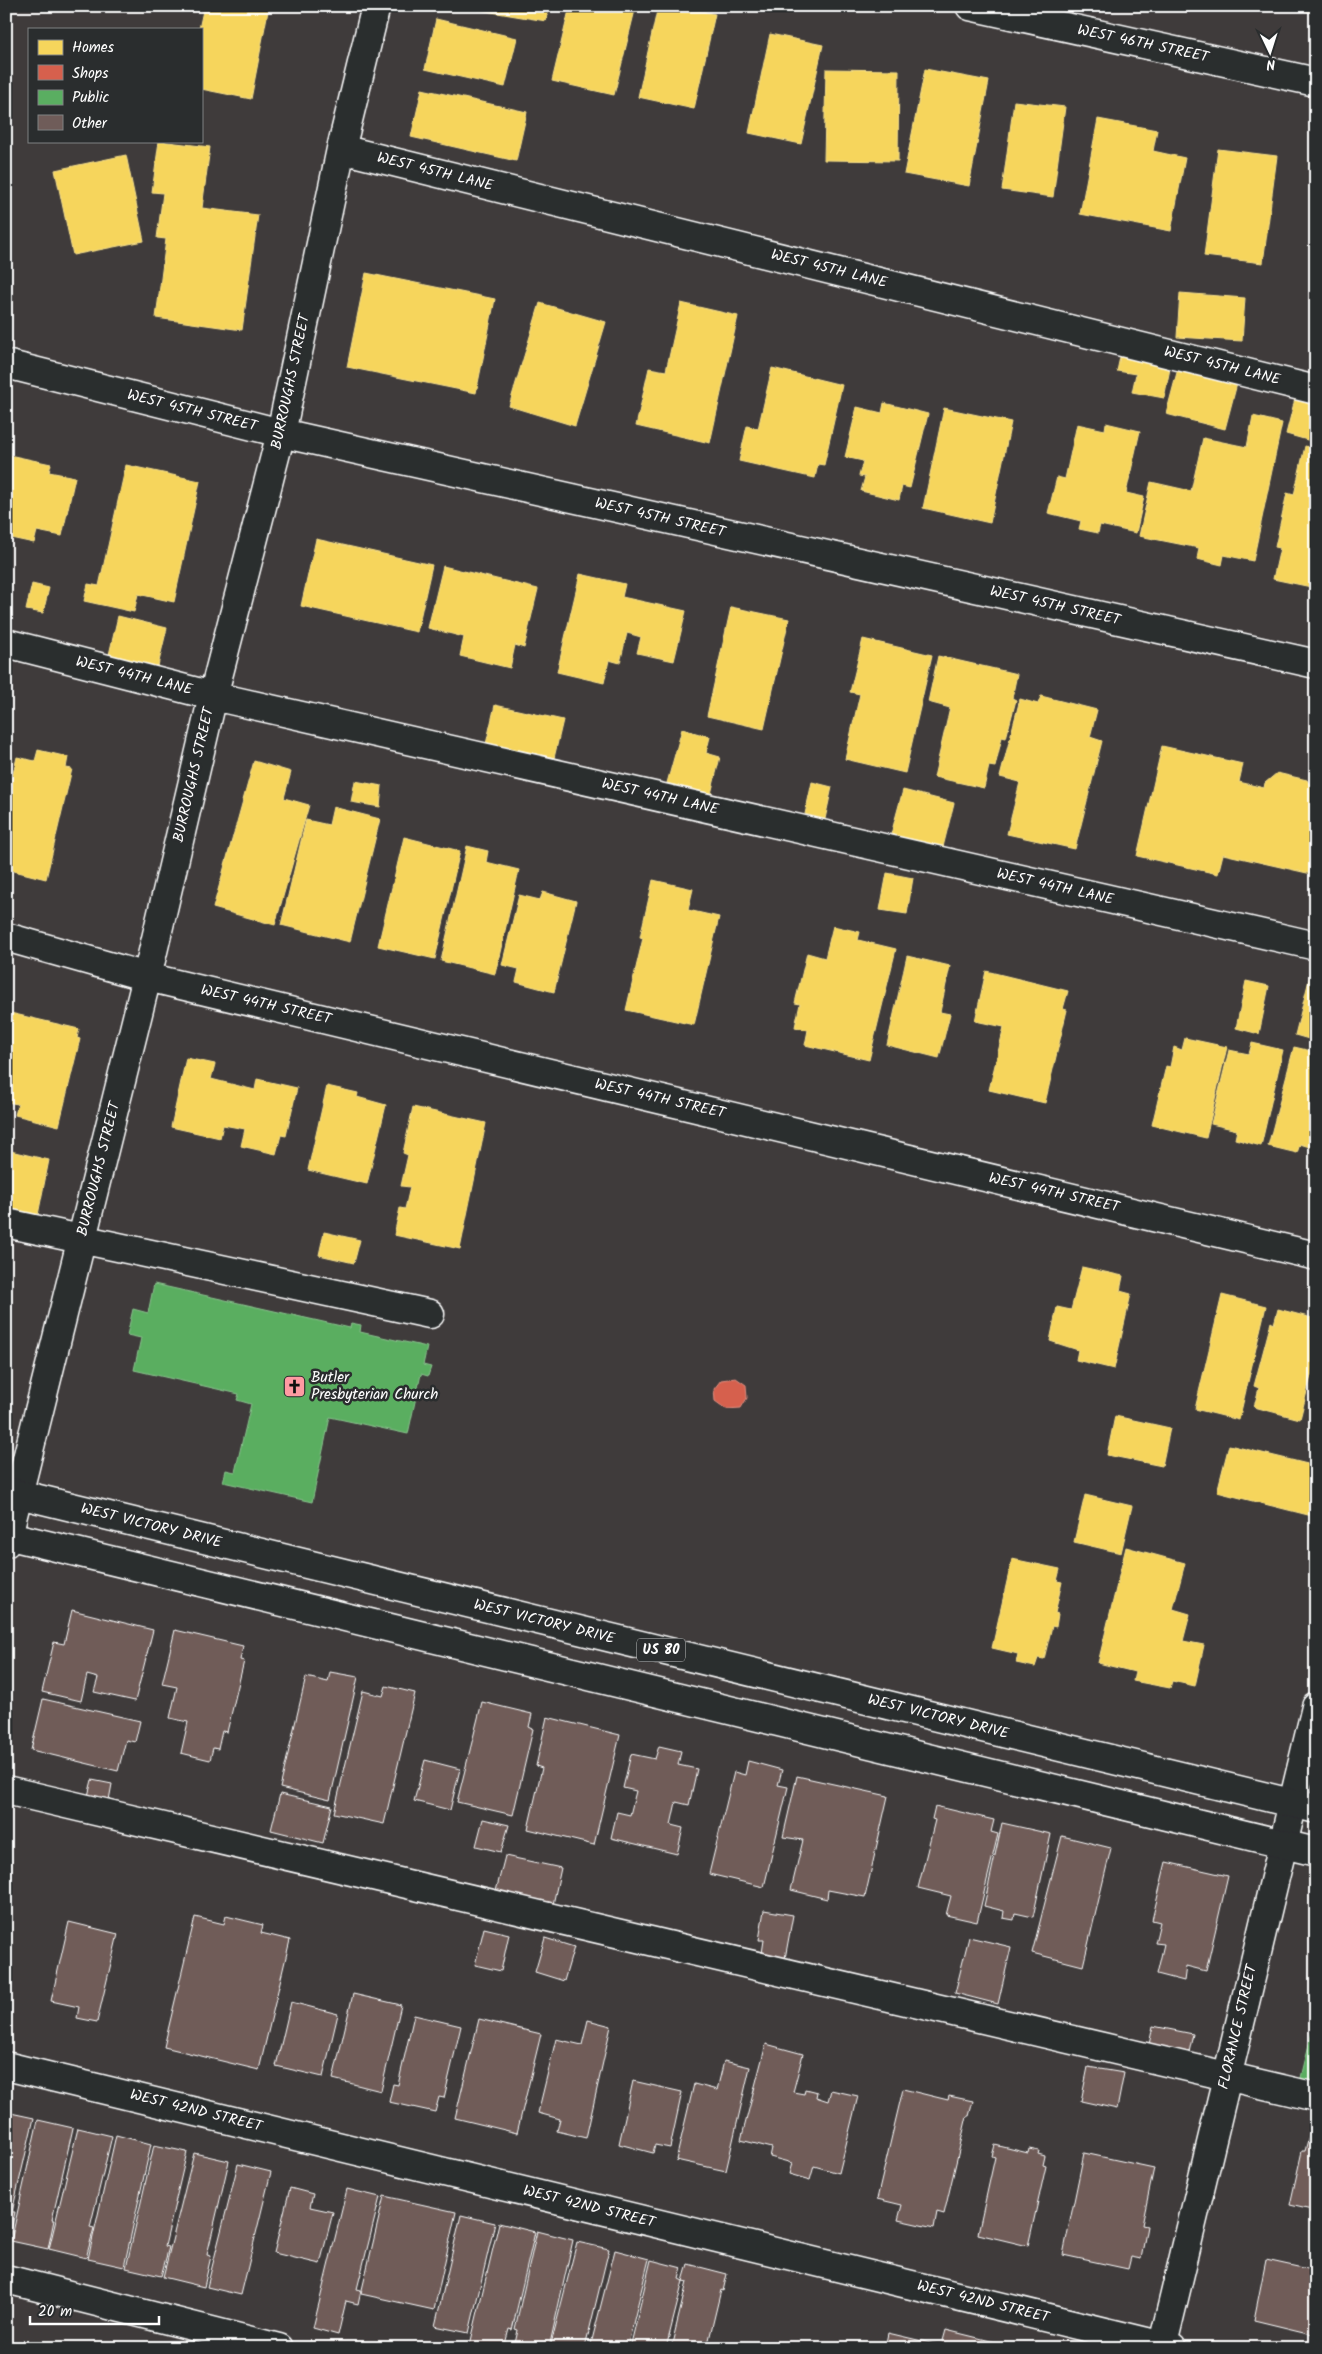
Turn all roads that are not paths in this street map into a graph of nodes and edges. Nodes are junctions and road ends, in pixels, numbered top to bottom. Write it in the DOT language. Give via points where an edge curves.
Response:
graph roads {
  1 [pos="376,6"];
  2 [pos="970,6"];
  3 [pos="1316,82"];
  4 [pos="342,149"];
  5 [pos="6,364"];
  6 [pos="1316,390"];
  7 [pos="281,433"];
  8 [pos="6,643"];
  9 [pos="1316,664"];
  10 [pos="213,696"];
  11 [pos="6,937"];
  12 [pos="1316,946"];
  13 [pos="147,976"];
  14 [pos="6,1223"];
  15 [pos="82,1241"];
  16 [pos="1316,1256"];
  17 [pos="430,1314"];
  18 [pos="12,1493"];
  19 [pos="7,1538"];
  20 [pos="1316,1707"];
  21 [pos="6,1790"];
  22 [pos="1304,1806"];
  23 [pos="1282,1845"];
  24 [pos="1316,1852"];
  25 [pos="6,2066"];
  26 [pos="1226,2076"];
  27 [pos="1316,2097"];
  28 [pos="6,2279"];
  29 [pos="1165,2347"];
  30 [pos="279,2348"];
  1 -- 4 [label="street, BURROUGHS STREET"];
  2 -- 3 [label="street, WEST 46TH STREET"];
  4 -- 6 [label="street, WEST 45TH LANE"];
  4 -- 7 [label="street, BURROUGHS STREET"];
  5 -- 7 [label="street, WEST 45TH STREET"];
  7 -- 9 [label="street, WEST 45TH STREET"];
  7 -- 10 [label="street, BURROUGHS STREET"];
  8 -- 10 [label="street, WEST 44TH LANE"];
  10 -- 12 [label="street, WEST 44TH LANE"];
  10 -- 13 [label="street, BURROUGHS STREET"];
  11 -- 13 [label="street, WEST 44TH STREET"];
  13 -- 15 [label="street, BURROUGHS STREET"];
  13 -- 16 [label="street, WEST 44TH STREET"];
  14 -- 15 [label="street"];
  15 -- 17 [label="street"];
  15 -- 18 [label="street, BURROUGHS STREET"];
  18 -- 19 [label="street, BURROUGHS STREET"];
  18 -- 22 [label="street, WEST VICTORY DRIVE / US 80"];
  19 -- 23 [label="street"];
  20 -- 22 [label="street, FLORANCE STREET"];
  21 -- 26 [label="street"];
  22 -- 23 [label="street, FLORANCE STREET"];
  23 -- 24 [label="street"];
  23 -- 26 [label="street, FLORANCE STREET"];
  25 -- 29 [label="street, WEST 42ND STREET"];
  26 -- 27 [label="street"];
  26 -- 29 [label="street, FLORANCE STREET"];
  28 -- 30 [label="street"];
}
